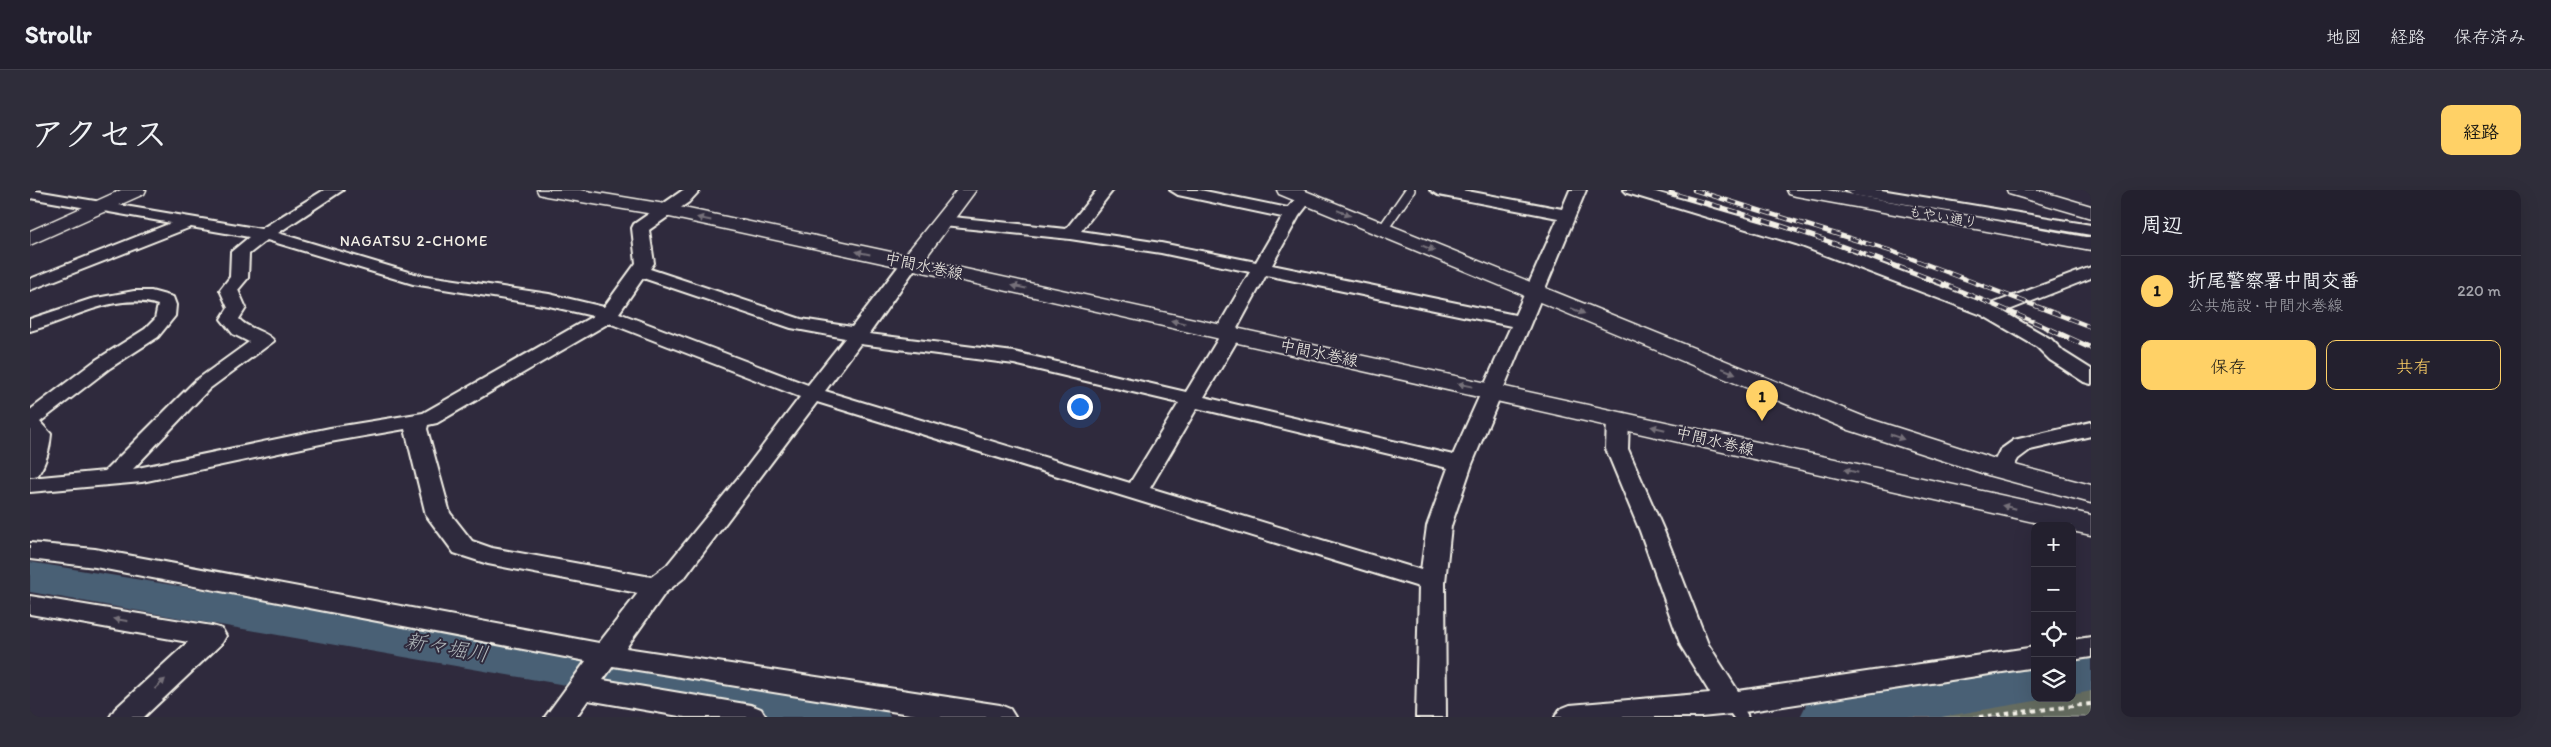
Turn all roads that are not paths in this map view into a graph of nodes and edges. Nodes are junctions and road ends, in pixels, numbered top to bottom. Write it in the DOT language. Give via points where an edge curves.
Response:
graph roads {
  1 [pos="137,190"];
  2 [pos="335,190"];
  3 [pos="546,190"];
  4 [pos="692,190"];
  5 [pos="967,190"];
  6 [pos="1105,190"];
  7 [pos="1178,190"];
  8 [pos="1286,190"];
  9 [pos="1410,190"];
  10 [pos="1438,190"];
  11 [pos="1632,190"];
  12 [pos="1796,190"];
  13 [pos="1575,191"];
  14 [pos="2025,191"];
  15 [pos="30,193"];
  16 [pos="1848,193"];
  17 [pos="1308,194"];
  18 [pos="104,206"];
  19 [pos="665,210"];
  20 [pos="2091,212"];
  21 [pos="1292,214"];
  22 [pos="1568,215"];
  23 [pos="943,221"];
  24 [pos="188,222"];
  25 [pos="1384,229"];
  26 [pos="2091,230"];
  27 [pos="1070,234"];
  28 [pos="262,236"];
  29 [pos="30,239"];
  30 [pos="2091,244"];
  31 [pos="910,263"];
  32 [pos="1263,268"];
  33 [pos="638,271"];
  34 [pos="2091,272"];
  35 [pos="2072,278"];
  36 [pos="2091,284"];
  37 [pos="30,285"];
  38 [pos="1535,293"];
  39 [pos="1989,311"];
  40 [pos="606,316"];
  41 [pos="1521,322"];
  42 [pos="30,325"];
  43 [pos="1225,332"];
  44 [pos="857,334"];
  45 [pos="2091,378"];
  46 [pos="1492,390"];
  47 [pos="812,394"];
  48 [pos="1192,400"];
  49 [pos="30,419"];
  50 [pos="1618,419"];
  51 [pos="418,421"];
  52 [pos="30,425"];
  53 [pos="2091,429"];
  54 [pos="1461,464"];
  55 [pos="2001,470"];
  56 [pos="110,479"];
  57 [pos="32,483"];
  58 [pos="1136,492"];
  59 [pos="2091,494"];
  60 [pos="2091,525"];
  61 [pos="30,551"];
  62 [pos="1432,582"];
  63 [pos="656,587"];
  64 [pos="30,605"];
  65 [pos="2091,647"];
  66 [pos="2076,649"];
  67 [pos="605,656"];
  68 [pos="2031,658"];
  69 [pos="584,685"];
  70 [pos="1736,710"];
  71 [pos="125,717"];
  72 [pos="560,717"];
  73 [pos="751,717"];
  74 [pos="1000,717"];
  75 [pos="1430,717"];
  76 [pos="1570,717"];
  1 -- 18 [label="main road"];
  2 -- 28 [label="street"];
  3 -- 19 [label="main road, 中間水巻線"];
  4 -- 19 [label="street"];
  5 -- 23 [label="main road"];
  6 -- 27 [label="street"];
  7 -- 21 [label="street"];
  8 -- 17 [label="main road"];
  9 -- 25 [label="lane"];
  10 -- 22 [label="street"];
  11 -- 39 [label="street" via="1802,240"];
  12 -- 16 [label="main road, もやい通り"];
  13 -- 22 [label="street"];
  14 -- 20 [label="main road"];
  15 -- 18 [label="street"];
  16 -- 26 [label="street"];
  16 -- 30 [label="main road, もやい通り"];
  17 -- 21 [label="street"];
  17 -- 25 [label="main road, one-way"];
  18 -- 24 [label="street"];
  18 -- 29 [label="main road"];
  31 -- 19 [label="main road, 中間水巻線, one-way"];
  19 -- 33 [label="street" via="640,228 645,263"];
  21 -- 32 [label="street"];
  22 -- 38 [label="street"];
  23 -- 27 [label="street"];
  23 -- 31 [label="main road"];
  24 -- 28 [label="street"];
  24 -- 37 [label="street"];
  25 -- 38 [label="main road, one-way"];
  27 -- 32 [label="street"];
  28 -- 40 [label="street" via="413,279 548,300"];
  28 -- 56 [label="street" via="240,252 239,278 229,290 237,308 230,319 233,325 264,341 202,385"];
  43 -- 31 [label="main road, 中間水巻線, one-way"];
  31 -- 44 [label="street"];
  32 -- 41 [label="street"];
  32 -- 43 [label="street"];
  33 -- 40 [label="street"];
  33 -- 44 [label="street" via="798,324"];
  34 -- 35 [label="street"];
  35 -- 36 [label="street"];
  35 -- 39 [label="street"];
  38 -- 41 [label="street"];
  38 -- 55 [label="main road, one-way" via="1858,424"];
  39 -- 45 [label="street" via="2044,343 2057,356"];
  40 -- 47 [label="street"];
  40 -- 51 [label="street" via="429,418"];
  41 -- 46 [label="street"];
  42 -- 49 [label="street" via="106,301 126,298 158,298 166,301 168,306 167,314 151,333 103,364"];
  46 -- 43 [label="main road, 中間水巻線, one-way"];
  43 -- 48 [label="street" via="1228,338"];
  44 -- 47 [label="street"];
  44 -- 48 [label="street" via="863,339 1014,358"];
  46 -- 50 [label="main road, 中間水巻線"];
  46 -- 54 [label="street"];
  47 -- 58 [label="street"];
  47 -- 63 [label="street" via="676,572"];
  48 -- 54 [label="street"];
  48 -- 58 [label="street"];
  60 -- 50 [label="main road, 中間水巻線, one-way"];
  50 -- 70 [label="street" via="1618,449 1695,646"];
  51 -- 56 [label="street" via="338,433 176,469"];
  51 -- 63 [label="street" via="416,429 438,515 463,548 488,556"];
  52 -- 57 [label="street" via="40,434"];
  53 -- 55 [label="street" via="2022,445 2008,455"];
  54 -- 62 [label="street" via="1439,526"];
  55 -- 59 [label="main road"];
  56 -- 57 [label="street"];
  58 -- 62 [label="street"];
  61 -- 67 [label="street" via="95,558"];
  62 -- 75 [label="street"];
  63 -- 67 [label="street"];
  71 -- 64 [label="street, one-way" via="212,636"];
  65 -- 66 [label="street"];
  67 -- 69 [label="street"];
  67 -- 74 [label="street"];
  68 -- 70 [label="street"];
  69 -- 72 [label="street"];
  69 -- 73 [label="street"];
  70 -- 76 [label="street"];
}
